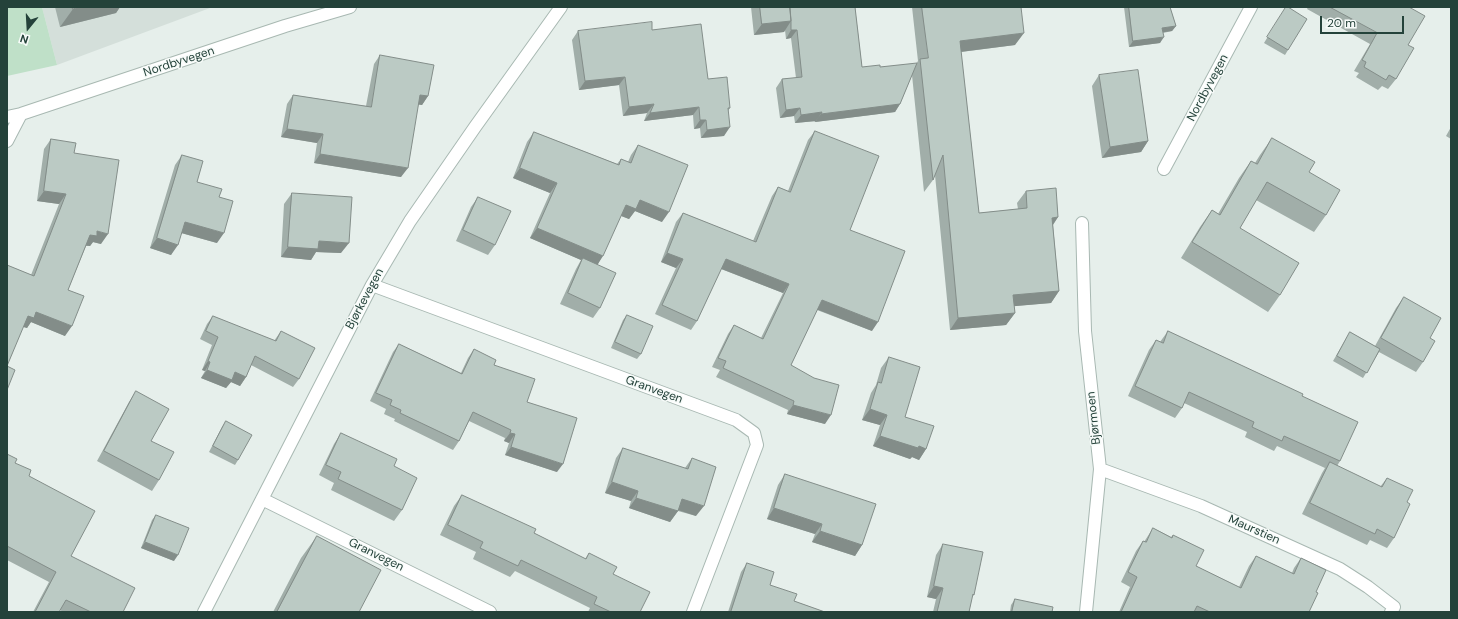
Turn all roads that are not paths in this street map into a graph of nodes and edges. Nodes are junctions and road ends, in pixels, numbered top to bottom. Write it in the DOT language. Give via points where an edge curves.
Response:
graph roads {
  1 [pos="350,7"];
  2 [pos="561,7"];
  3 [pos="1251,7"];
  4 [pos="22,114"];
  5 [pos="7,116"];
  6 [pos="7,140"];
  7 [pos="1164,169"];
  8 [pos="1082,223"];
  9 [pos="372,285"];
  10 [pos="1100,469"];
  11 [pos="262,498"];
  12 [pos="204,612"];
  13 [pos="490,612"];
  14 [pos="693,612"];
  15 [pos="1086,612"];
  16 [pos="1391,612"];
  1 -- 4 [label="street, Nordbyvegen" via="285,26"];
  2 -- 9 [label="street, Bjørkevegen" via="410,221"];
  3 -- 7 [label="street, Nordbyvegen"];
  4 -- 5 [label="street, Nordbyvegen"];
  4 -- 6 [label="street"];
  8 -- 10 [label="street, Bjørmoen" via="1085,331"];
  9 -- 11 [label="street, Bjørkevegen"];
  9 -- 14 [label="street, Granvegen" via="736,420 754,433 757,445"];
  10 -- 15 [label="street, Bjørmoen"];
  10 -- 16 [label="street, Maurstien" via="1201,506 1340,569 1368,586 1394,607"];
  11 -- 12 [label="street, Bjørkevegen"];
  11 -- 13 [label="street, Granvegen"];
}
